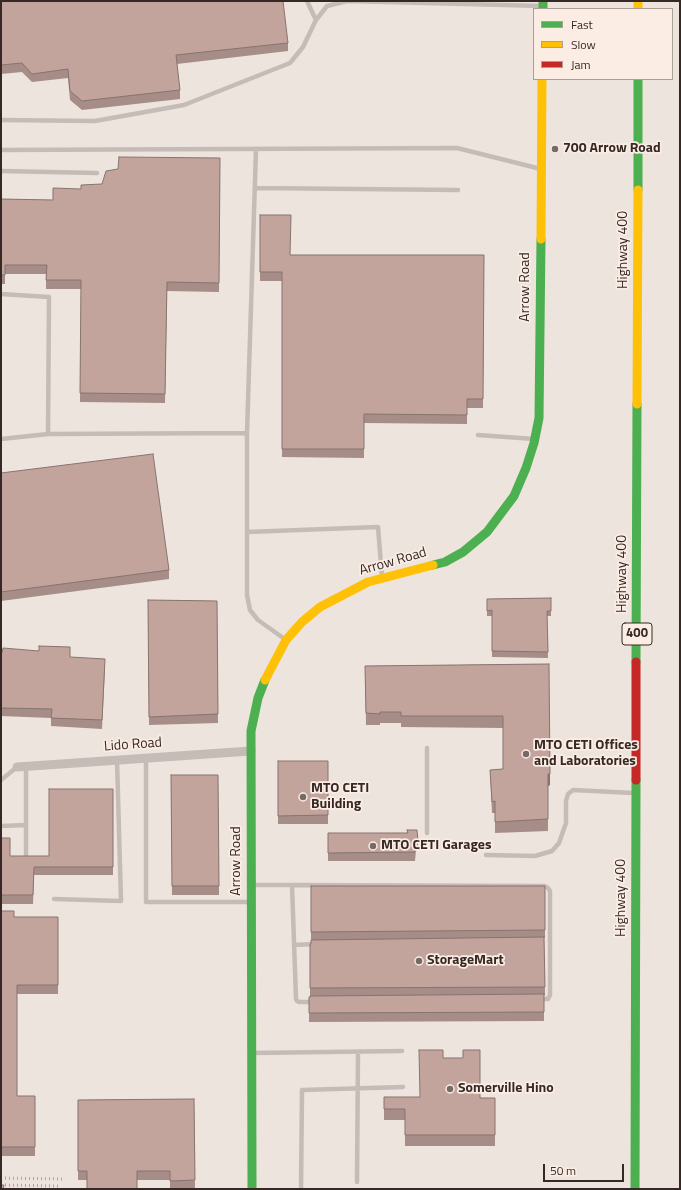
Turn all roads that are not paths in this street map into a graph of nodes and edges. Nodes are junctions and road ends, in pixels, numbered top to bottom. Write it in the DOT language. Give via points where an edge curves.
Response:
graph roads {
  1 [pos="307,1"];
  2 [pos="543,5"];
  3 [pos="316,20"];
  4 [pos="542,80"];
  5 [pos="638,80"];
  6 [pos="1,120"];
  7 [pos="256,149"];
  8 [pos="1,150"];
  9 [pos="541,170"];
  10 [pos="1,171"];
  11 [pos="97,173"];
  12 [pos="255,188"];
  13 [pos="458,190"];
  14 [pos="1,294"];
  15 [pos="248,433"];
  16 [pos="48,434"];
  17 [pos="478,435"];
  18 [pos="1,439"];
  19 [pos="535,439"];
  20 [pos="247,532"];
  21 [pos="382,578"];
  22 [pos="286,640"];
  23 [pos="427,748"];
  24 [pos="250,751"];
  25 [pos="146,758"];
  26 [pos="117,760"];
  27 [pos="22,766"];
  28 [pos="1,780"];
  29 [pos="636,793"];
  30 [pos="26,825"];
  31 [pos="1,826"];
  32 [pos="427,833"];
  33 [pos="26,855"];
  34 [pos="486,855"];
  35 [pos="251,885"];
  36 [pos="292,885"];
  37 [pos="54,899"];
  38 [pos="251,902"];
  39 [pos="542,942"];
  40 [pos="550,942"];
  41 [pos="318,944"];
  42 [pos="294,945"];
  43 [pos="532,999"];
  44 [pos="322,1002"];
  45 [pos="402,1051"];
  46 [pos="358,1052"];
  47 [pos="252,1053"];
  48 [pos="403,1087"];
  49 [pos="358,1089"];
  50 [pos="357,1182"];
  51 [pos="252,1189"];
  52 [pos="301,1189"];
  53 [pos="635,1189"];
  1 -- 3 [label="lane"];
  2 -- 3 [label="lane" via="347,1 327,6"];
  3 -- 6 [label="lane" via="303,47 290,63 184,105 95,121"];
  4 -- 9 [label="main road, Arrow Road"];
  5 -- 29 [label="main road, Highway 400 / 400"];
  7 -- 8 [label="lane"];
  7 -- 9 [label="lane" via="457,148"];
  7 -- 12 [label="lane"];
  9 -- 19 [label="main road, Arrow Road" via="539,418"];
  10 -- 11 [label="lane"];
  12 -- 13 [label="lane"];
  12 -- 15 [label="lane"];
  14 -- 16 [label="lane" via="49,297"];
  15 -- 16 [label="lane"];
  15 -- 20 [label="lane"];
  16 -- 18 [label="lane"];
  17 -- 19 [label="lane"];
  19 -- 21 [label="main road, Arrow Road" via="514,496 487,532 463,552 445,562"];
  20 -- 21 [label="lane" via="378,527"];
  20 -- 22 [label="lane" via="247,595 250,610 258,620"];
  21 -- 22 [label="main road, Arrow Road" via="368,582 320,607"];
  22 -- 24 [label="main road, Arrow Road" via="267,674 258,698"];
  23 -- 32 [label="lane"];
  24 -- 25 [label="street, Lido Road"];
  24 -- 35 [label="main road, Arrow Road"];
  25 -- 26 [label="street, Lido Road"];
  25 -- 38 [label="lane" via="146,902"];
  26 -- 27 [label="street, Lido Road"];
  26 -- 37 [label="lane" via="121,901"];
  27 -- 28 [label="lane"];
  27 -- 30 [label="lane"];
  29 -- 34 [label="lane" via="573,790 568,794 566,801 566,823 559,844 552,851 535,856"];
  29 -- 53 [label="main road, Highway 400 / 400"];
  30 -- 31 [label="lane"];
  30 -- 33 [label="lane"];
  35 -- 36 [label="lane"];
  35 -- 38 [label="main road, Arrow Road"];
  36 -- 40 [label="lane" via="545,886 550,891"];
  36 -- 42 [label="lane"];
  38 -- 47 [label="main road, Arrow Road"];
  39 -- 40 [label="lane"];
  40 -- 43 [label="lane" via="550,998"];
  41 -- 42 [label="lane"];
  42 -- 44 [label="lane" via="297,1001"];
  45 -- 46 [label="lane"];
  46 -- 47 [label="lane"];
  46 -- 49 [label="lane"];
  47 -- 51 [label="main road, Arrow Road"];
  48 -- 49 [label="lane"];
  49 -- 50 [label="lane"];
  49 -- 52 [label="lane" via="302,1090"];
}
